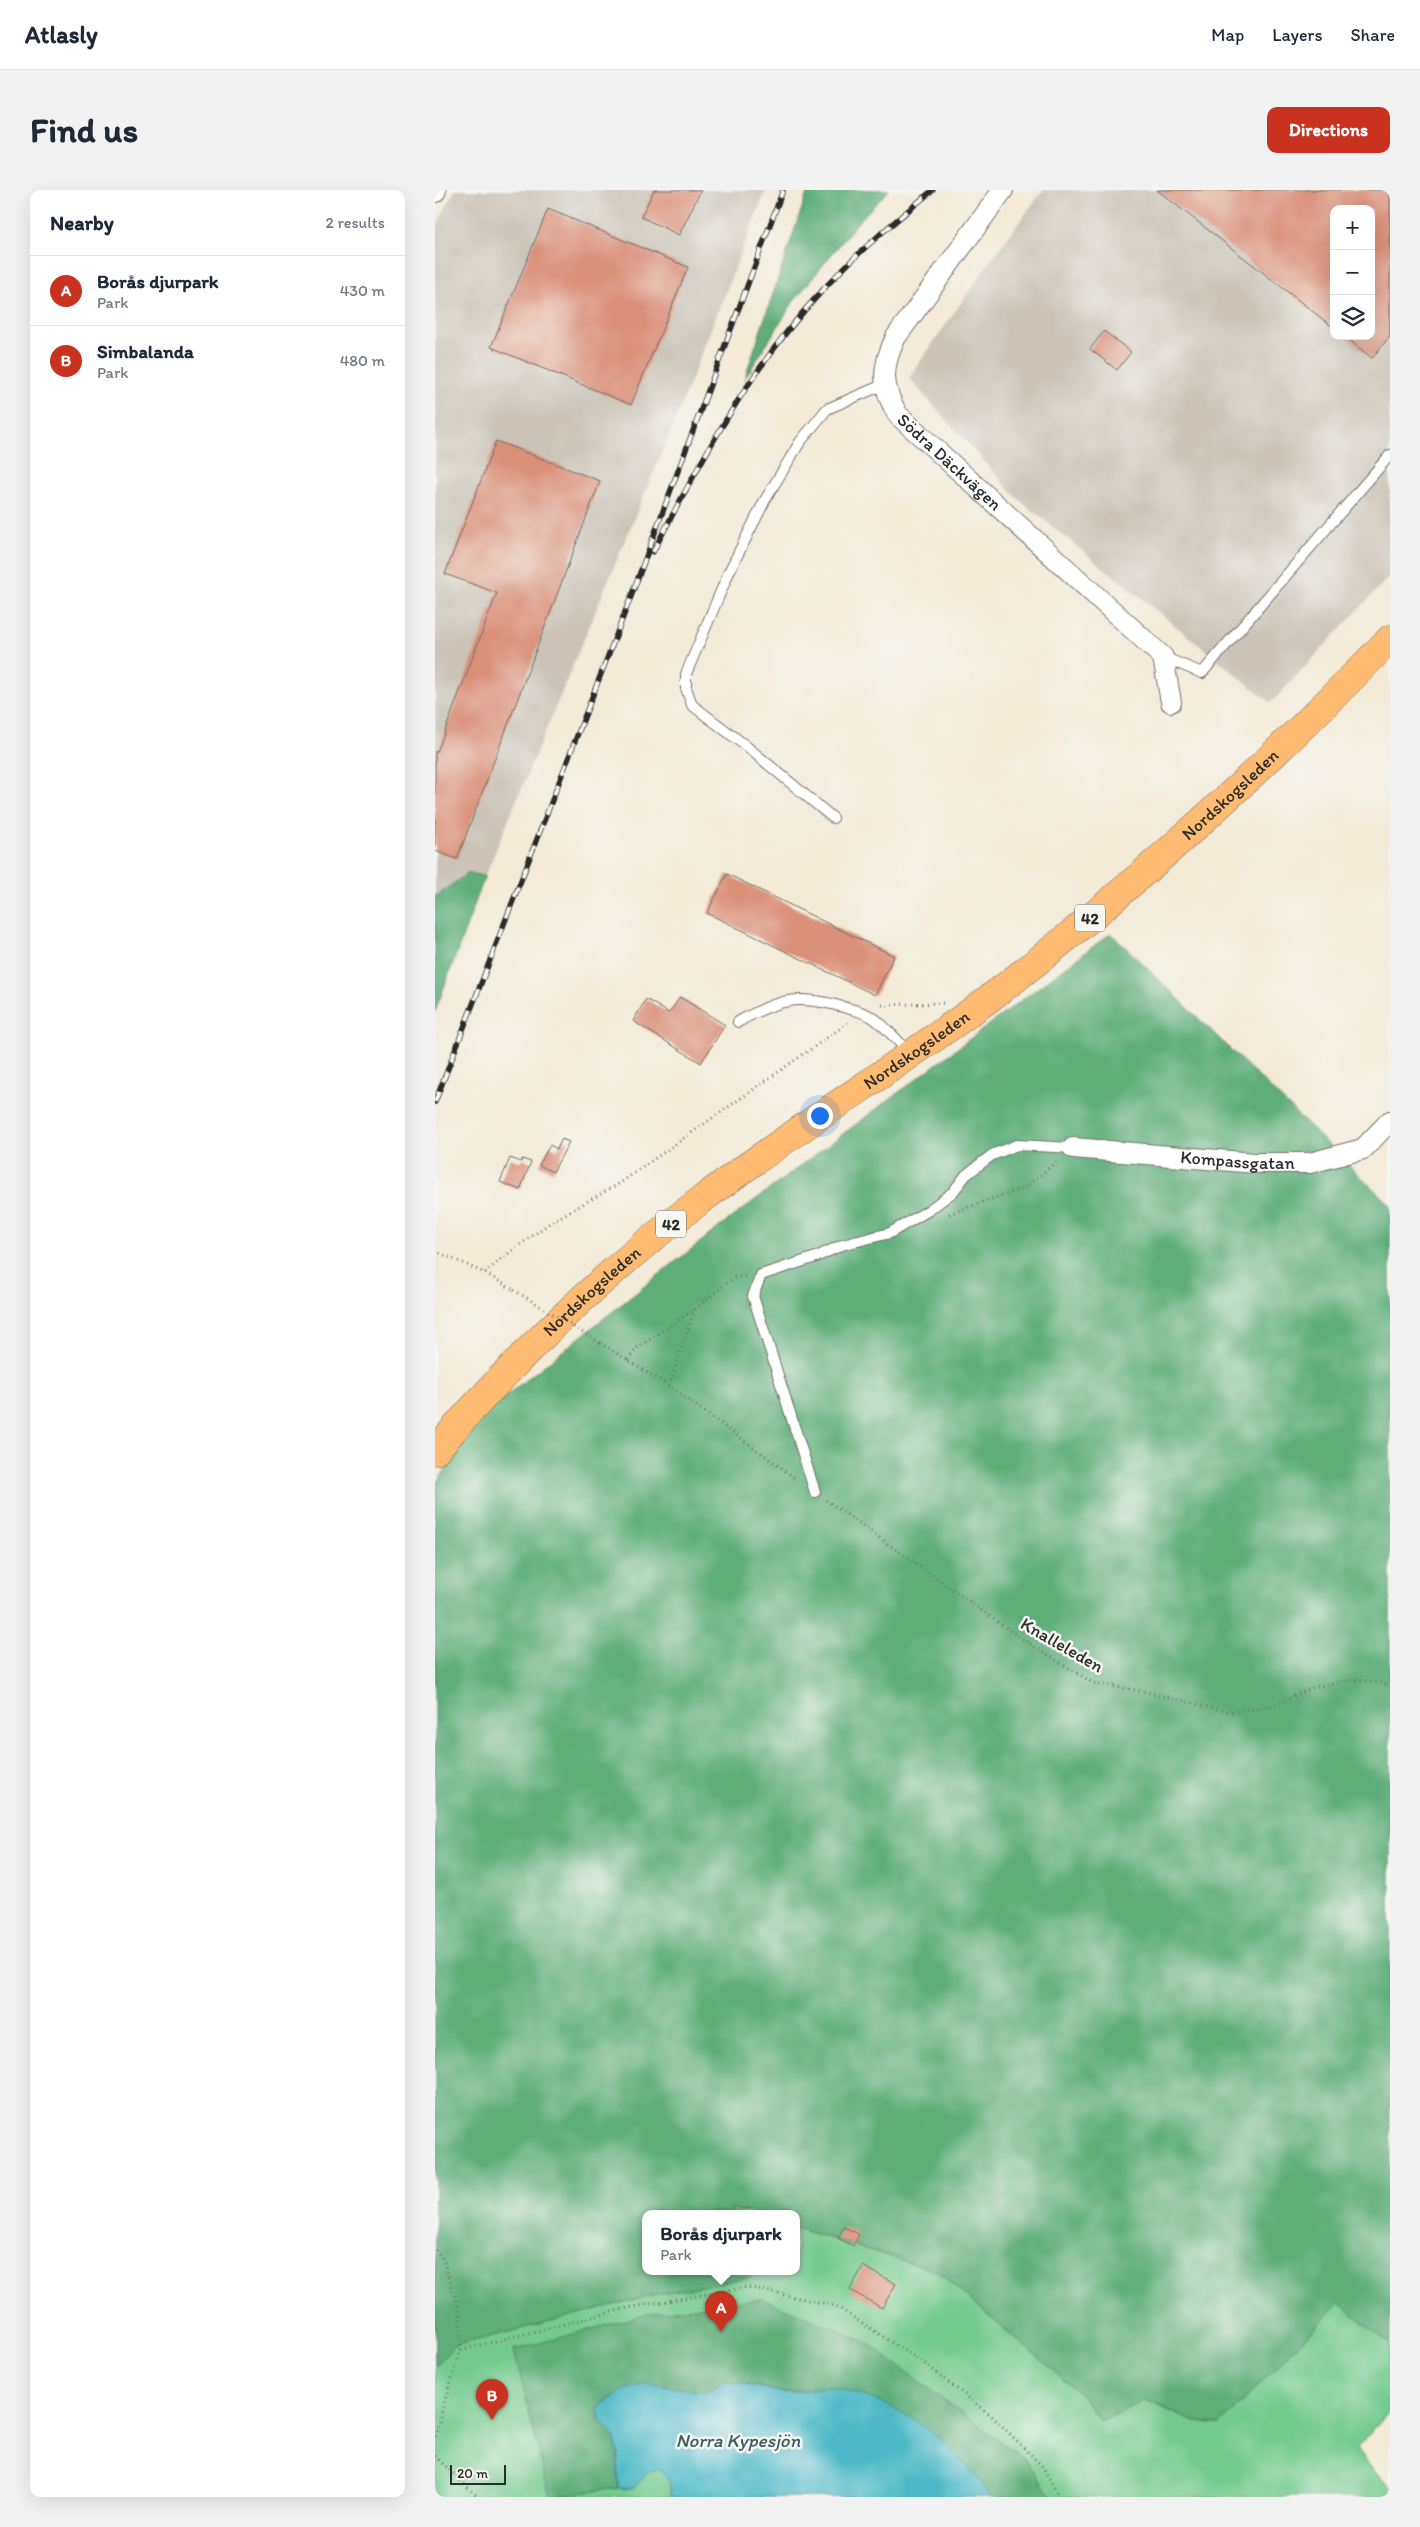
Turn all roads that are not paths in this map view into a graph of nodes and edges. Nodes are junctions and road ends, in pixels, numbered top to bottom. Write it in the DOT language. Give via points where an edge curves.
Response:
graph roads {
  1 [pos="1003,190"];
  2 [pos="885,384"];
  3 [pos="1390,455"];
  4 [pos="1390,638"];
  5 [pos="1163,657"];
  6 [pos="1171,702"];
  7 [pos="833,818"];
  8 [pos="738,1022"];
  9 [pos="911,1055"];
  10 [pos="1390,1121"];
  11 [pos="1073,1148"];
  12 [pos="435,1451"];
  13 [pos="815,1492"];
  1 -- 2 [label="street, Södra Däckvägen" via="896,337 887,355"];
  2 -- 5 [label="street, Södra Däckvägen" via="898,416"];
  2 -- 7 [label="lane" via="827,409 800,442 765,500 729,572 686,674 686,688 692,705"];
  3 -- 5 [label="lane" via="1202,673"];
  4 -- 9 [label="main road, Nordskogsleden / 42" via="1320,710 1142,875 1010,982"];
  5 -- 6 [label="street"];
  8 -- 9 [label="lane" via="779,1003 807,998 875,1018"];
  9 -- 12 [label="main road, Nordskogsleden / 42" via="758,1159 654,1238 589,1294 478,1400"];
  10 -- 11 [label="street, Kompassgatan" via="1363,1149 1310,1163 1255,1163"];
  11 -- 13 [label="lane" via="1017,1145 992,1155 966,1175 945,1198 890,1233 842,1245 761,1275 753,1296"];
}
